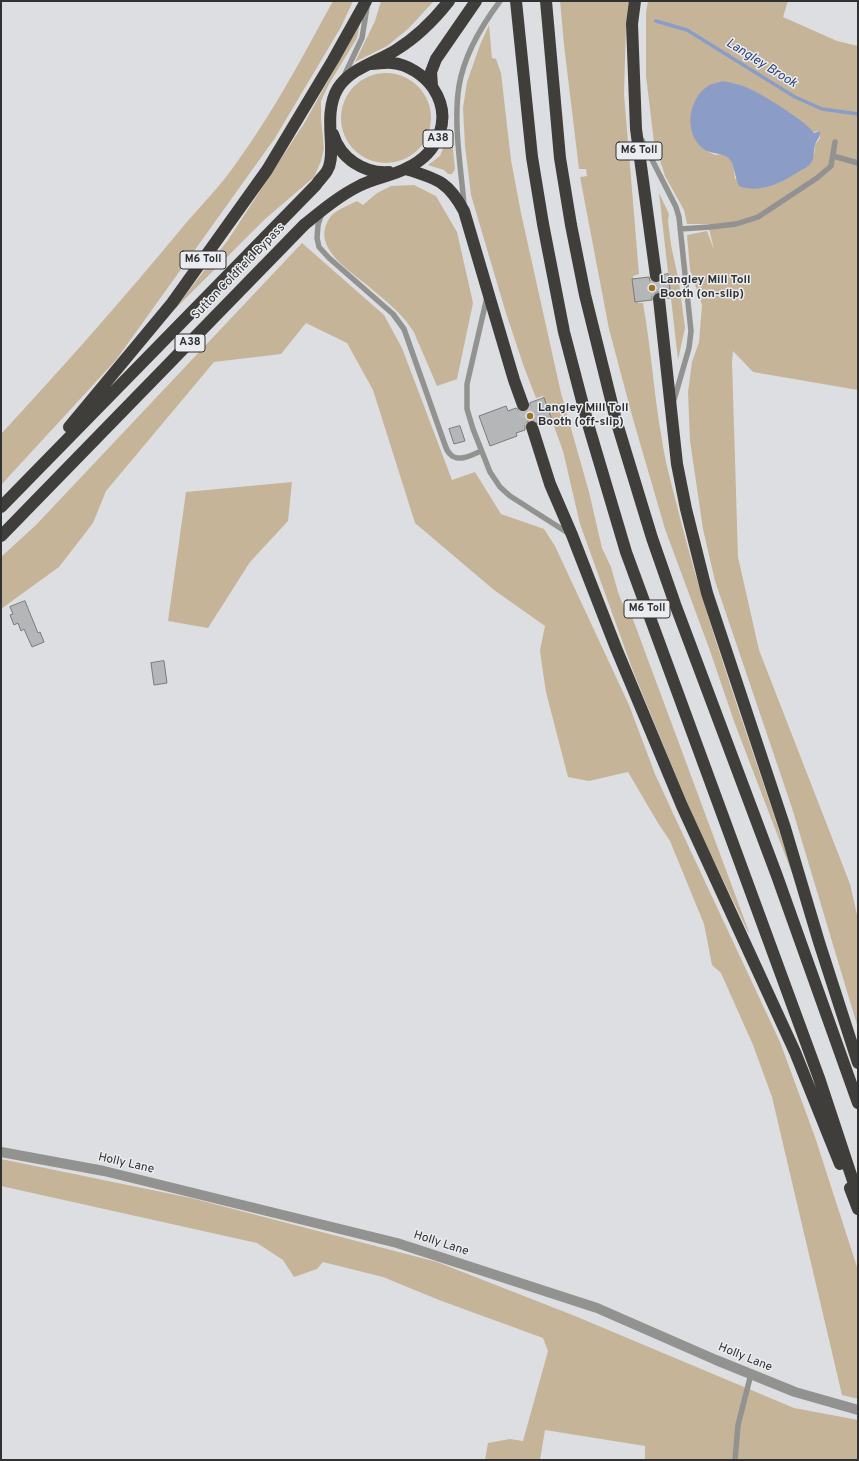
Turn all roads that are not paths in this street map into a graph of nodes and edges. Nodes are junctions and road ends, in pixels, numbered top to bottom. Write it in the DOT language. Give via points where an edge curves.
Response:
graph roads {
  1 [pos="367,1"];
  2 [pos="449,1"];
  3 [pos="476,1"];
  4 [pos="500,1"];
  5 [pos="516,1"];
  6 [pos="546,1"];
  7 [pos="635,1"];
  8 [pos="371,64"];
  9 [pos="432,86"];
  10 [pos="338,89"];
  11 [pos="330,125"];
  12 [pos="636,129"];
  13 [pos="835,142"];
  14 [pos="833,156"];
  15 [pos="858,163"];
  16 [pos="401,171"];
  17 [pos="323,209"];
  18 [pos="464,211"];
  19 [pos="680,229"];
  20 [pos="656,276"];
  21 [pos="488,292"];
  22 [pos="659,299"];
  23 [pos="523,405"];
  24 [pos="671,411"];
  25 [pos="532,427"];
  26 [pos="482,451"];
  27 [pos="11,497"];
  28 [pos="1,507"];
  29 [pos="572,535"];
  30 [pos="1,536"];
  31 [pos="858,1063"];
  32 [pos="858,1103"];
  33 [pos="1,1152"];
  34 [pos="858,1196"];
  35 [pos="858,1209"];
  36 [pos="751,1374"];
  37 [pos="858,1410"];
  38 [pos="735,1460"];
  1 -- 10 [label="lane" via="362,38"];
  1 -- 27 [label="highway, M6 Toll" via="267,170 172,304"];
  2 -- 8 [label="highway, Sutton Coldfield Bypass / A38" via="420,33 397,50"];
  3 -- 9 [label="highway, Sutton Coldfield Bypass / A38" via="436,59 431,72"];
  4 -- 18 [label="lane" via="467,59 460,85 457,112"];
  5 -- 34 [label="highway, M6 Toll" via="532,157 543,224 564,332 588,424 626,552 816,1070"];
  6 -- 32 [label="highway, M6 Toll" via="560,158 587,302 616,420 675,604"];
  7 -- 12 [label="highway, M6 Toll" via="632,24"];
  8 -- 9 [label="highway, Sutton Coldfield Bypass / A38" via="392,63 410,68"];
  8 -- 10 [label="highway, Sutton Coldfield Bypass / A38" via="352,73"];
  9 -- 16 [label="highway, Sutton Coldfield Bypass / A38" via="442,110 441,133 429,153 419,162"];
  10 -- 11 [label="highway, Sutton Coldfield Bypass / A38" via="331,106"];
  11 -- 16 [label="highway, Sutton Coldfield Bypass / A38" via="334,140 340,149 358,166 374,172"];
  11 -- 27 [label="highway, Sutton Coldfield Bypass / A38" via="331,158 328,170 316,185"];
  12 -- 19 [label="lane" via="676,207"];
  12 -- 20 [label="highway, M6 Toll"];
  13 -- 14 [label="lane"];
  14 -- 15 [label="lane"];
  14 -- 19 [label="lane" via="831,166 818,178 758,217 736,224"];
  16 -- 17 [label="highway, Sutton Coldfield Bypass / A38" via="360,185"];
  16 -- 18 [label="highway" via="435,178 457,198"];
  17 -- 26 [label="lane" via="318,225 319,247 393,314 404,329 444,445 450,454 458,458"];
  17 -- 30 [label="highway, Sutton Coldfield Bypass / A38" via="304,225"];
  18 -- 21 [label="highway"];
  19 -- 24 [label="lane" via="691,331 689,348"];
  21 -- 23 [label="highway"];
  21 -- 26 [label="lane" via="466,384 467,409"];
  22 -- 24 [label="highway"];
  24 -- 31 [label="highway" via="677,464 707,592 785,828"];
  25 -- 29 [label="highway" via="550,484"];
  26 -- 29 [label="lane" via="490,472 500,487"];
  27 -- 28 [label="highway, Sutton Coldfield Bypass / A38"];
  29 -- 35 [label="highway" via="682,806 794,1052"];
  33 -- 36 [label="street, Holly Lane" via="104,1171 397,1243 597,1308"];
  36 -- 37 [label="street, Holly Lane" via="795,1392"];
  36 -- 38 [label="lane" via="738,1425"];
}
